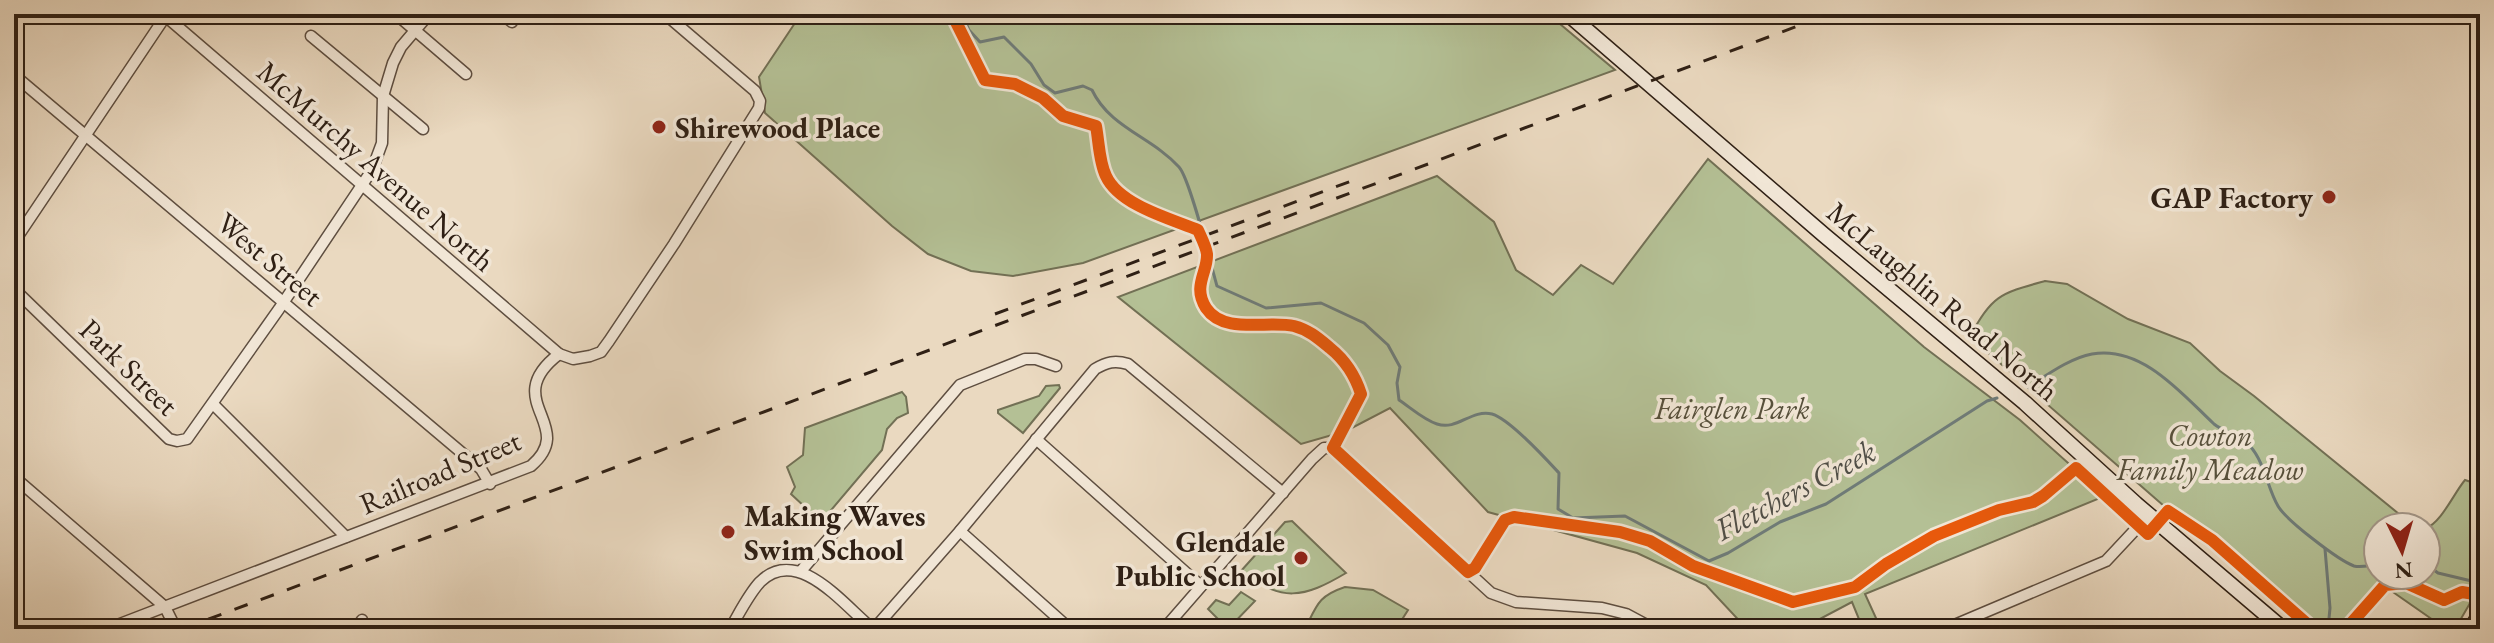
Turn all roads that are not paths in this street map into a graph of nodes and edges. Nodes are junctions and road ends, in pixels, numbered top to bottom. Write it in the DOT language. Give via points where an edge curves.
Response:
graph roads {
  1 [pos="396,14"];
  2 [pos="429,14"];
  3 [pos="502,14"];
  4 [pos="665,14"];
  5 [pos="1568,14"];
  6 [pos="165,15"];
  7 [pos="512,22"];
  8 [pos="415,30"];
  9 [pos="311,36"];
  10 [pos="466,74"];
  11 [pos="14,75"];
  12 [pos="383,96"];
  13 [pos="423,129"];
  14 [pos="86,136"];
  15 [pos="361,185"];
  16 [pos="14,242"];
  17 [pos="14,289"];
  18 [pos="283,302"];
  19 [pos="559,354"];
  20 [pos="1056,366"];
  21 [pos="213,404"];
  22 [pos="1036,439"];
  23 [pos="14,477"];
  24 [pos="490,484"];
  25 [pos="1283,493"];
  26 [pos="2149,515"];
  27 [pos="960,531"];
  28 [pos="346,537"];
  29 [pos="801,571"];
  30 [pos="1201,586"];
  31 [pos="165,607"];
  32 [pos="2480,615"];
  33 [pos="107,629"];
  34 [pos="176,629"];
  35 [pos="730,629"];
  36 [pos="874,629"];
  37 [pos="1070,629"];
  38 [pos="1164,629"];
  39 [pos="1654,629"];
  40 [pos="1945,629"];
  41 [pos="2283,629"];
  42 [pos="2471,629"];
  1 -- 8 [label="street"];
  2 -- 8 [label="street"];
  3 -- 7 [label="street"];
  4 -- 19 [label="street" via="755,91 759,108 601,352 573,359"];
  5 -- 26 [label="main road, McLaughlin Road North"];
  6 -- 14 [label="street"];
  6 -- 15 [label="street, McMurchy Avenue North"];
  8 -- 10 [label="street"];
  8 -- 12 [label="street" via="393,63"];
  9 -- 12 [label="street"];
  11 -- 14 [label="street, West Street"];
  12 -- 13 [label="street"];
  12 -- 15 [label="street" via="382,143"];
  14 -- 16 [label="street"];
  14 -- 18 [label="street, West Street"];
  15 -- 18 [label="street"];
  15 -- 19 [label="street, McMurchy Avenue North"];
  17 -- 21 [label="street, Park Street" via="169,439 187,439"];
  18 -- 21 [label="street"];
  18 -- 24 [label="street, West Street" via="481,469"];
  19 -- 24 [label="street, Railroad Street" via="538,373 534,387 548,431 545,450 531,466"];
  20 -- 29 [label="street" via="1025,359 960,385"];
  21 -- 28 [label="street, Park Street"];
  22 -- 25 [label="street" via="1095,369 1116,361 1128,364"];
  22 -- 27 [label="street"];
  22 -- 30 [label="street"];
  23 -- 31 [label="street"];
  24 -- 28 [label="street, Railroad Street"];
  25 -- 30 [label="street"];
  25 -- 39 [label="street" via="1324,448 1333,448 1491,593 1516,602 1602,608"];
  26 -- 40 [label="street" via="2100,564"];
  26 -- 41 [label="main road, McLaughlin Road North"];
  27 -- 36 [label="street"];
  27 -- 37 [label="street"];
  28 -- 31 [label="street, Railroad Street"];
  29 -- 35 [label="street" via="772,573"];
  29 -- 36 [label="street"];
  30 -- 38 [label="street"];
  31 -- 33 [label="street, Railroad Street"];
  31 -- 34 [label="street"];
  32 -- 42 [label="main road"];
}
